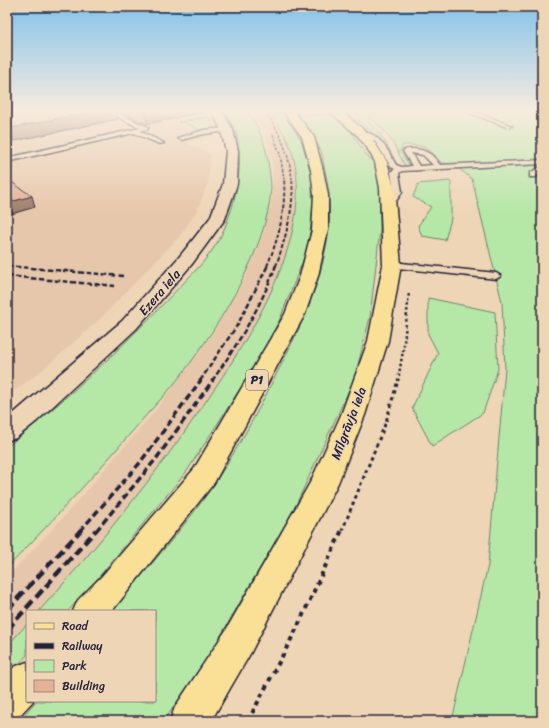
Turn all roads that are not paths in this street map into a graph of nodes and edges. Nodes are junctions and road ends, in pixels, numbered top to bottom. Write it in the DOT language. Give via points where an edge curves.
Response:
graph roads {
  1 [pos="73,145"];
  2 [pos="229,145"];
  3 [pos="310,145"];
  4 [pos="371,145"];
  5 [pos="381,145"];
  6 [pos="7,160"];
  7 [pos="542,162"];
  8 [pos="417,168"];
  9 [pos="439,168"];
  10 [pos="542,168"];
  11 [pos="401,169"];
  12 [pos="533,175"];
  13 [pos="388,207"];
  14 [pos="392,265"];
  15 [pos="496,276"];
  16 [pos="7,432"];
  17 [pos="91,610"];
  18 [pos="26,681"];
  19 [pos="7,702"];
  20 [pos="189,721"];
  1 -- 6 [label="lane"];
  2 -- 16 [label="street, Ezera iela" via="232,151 230,184 217,219 186,260 129,325"];
  3 -- 17 [label="main road, P1" via="321,195 320,230 309,276 294,314 204,476"];
  4 -- 13 [label="main road, Mīlgrāvja iela" via="381,162"];
  5 -- 11 [label="lane" via="393,166"];
  7 -- 9 [label="lane"];
  8 -- 9 [label="lane"];
  8 -- 9 [label="lane" via="406,151 422,151 429,154"];
  8 -- 11 [label="lane"];
  10 -- 12 [label="lane"];
  11 -- 13 [label="lane" via="395,172 398,192"];
  13 -- 14 [label="main road, Mīlgrāvja iela"];
  14 -- 15 [label="lane"];
  14 -- 20 [label="main road, Mīlgrāvja iela" via="378,341 353,415 324,483 238,642"];
  18 -- 19 [label="main road"];
}
